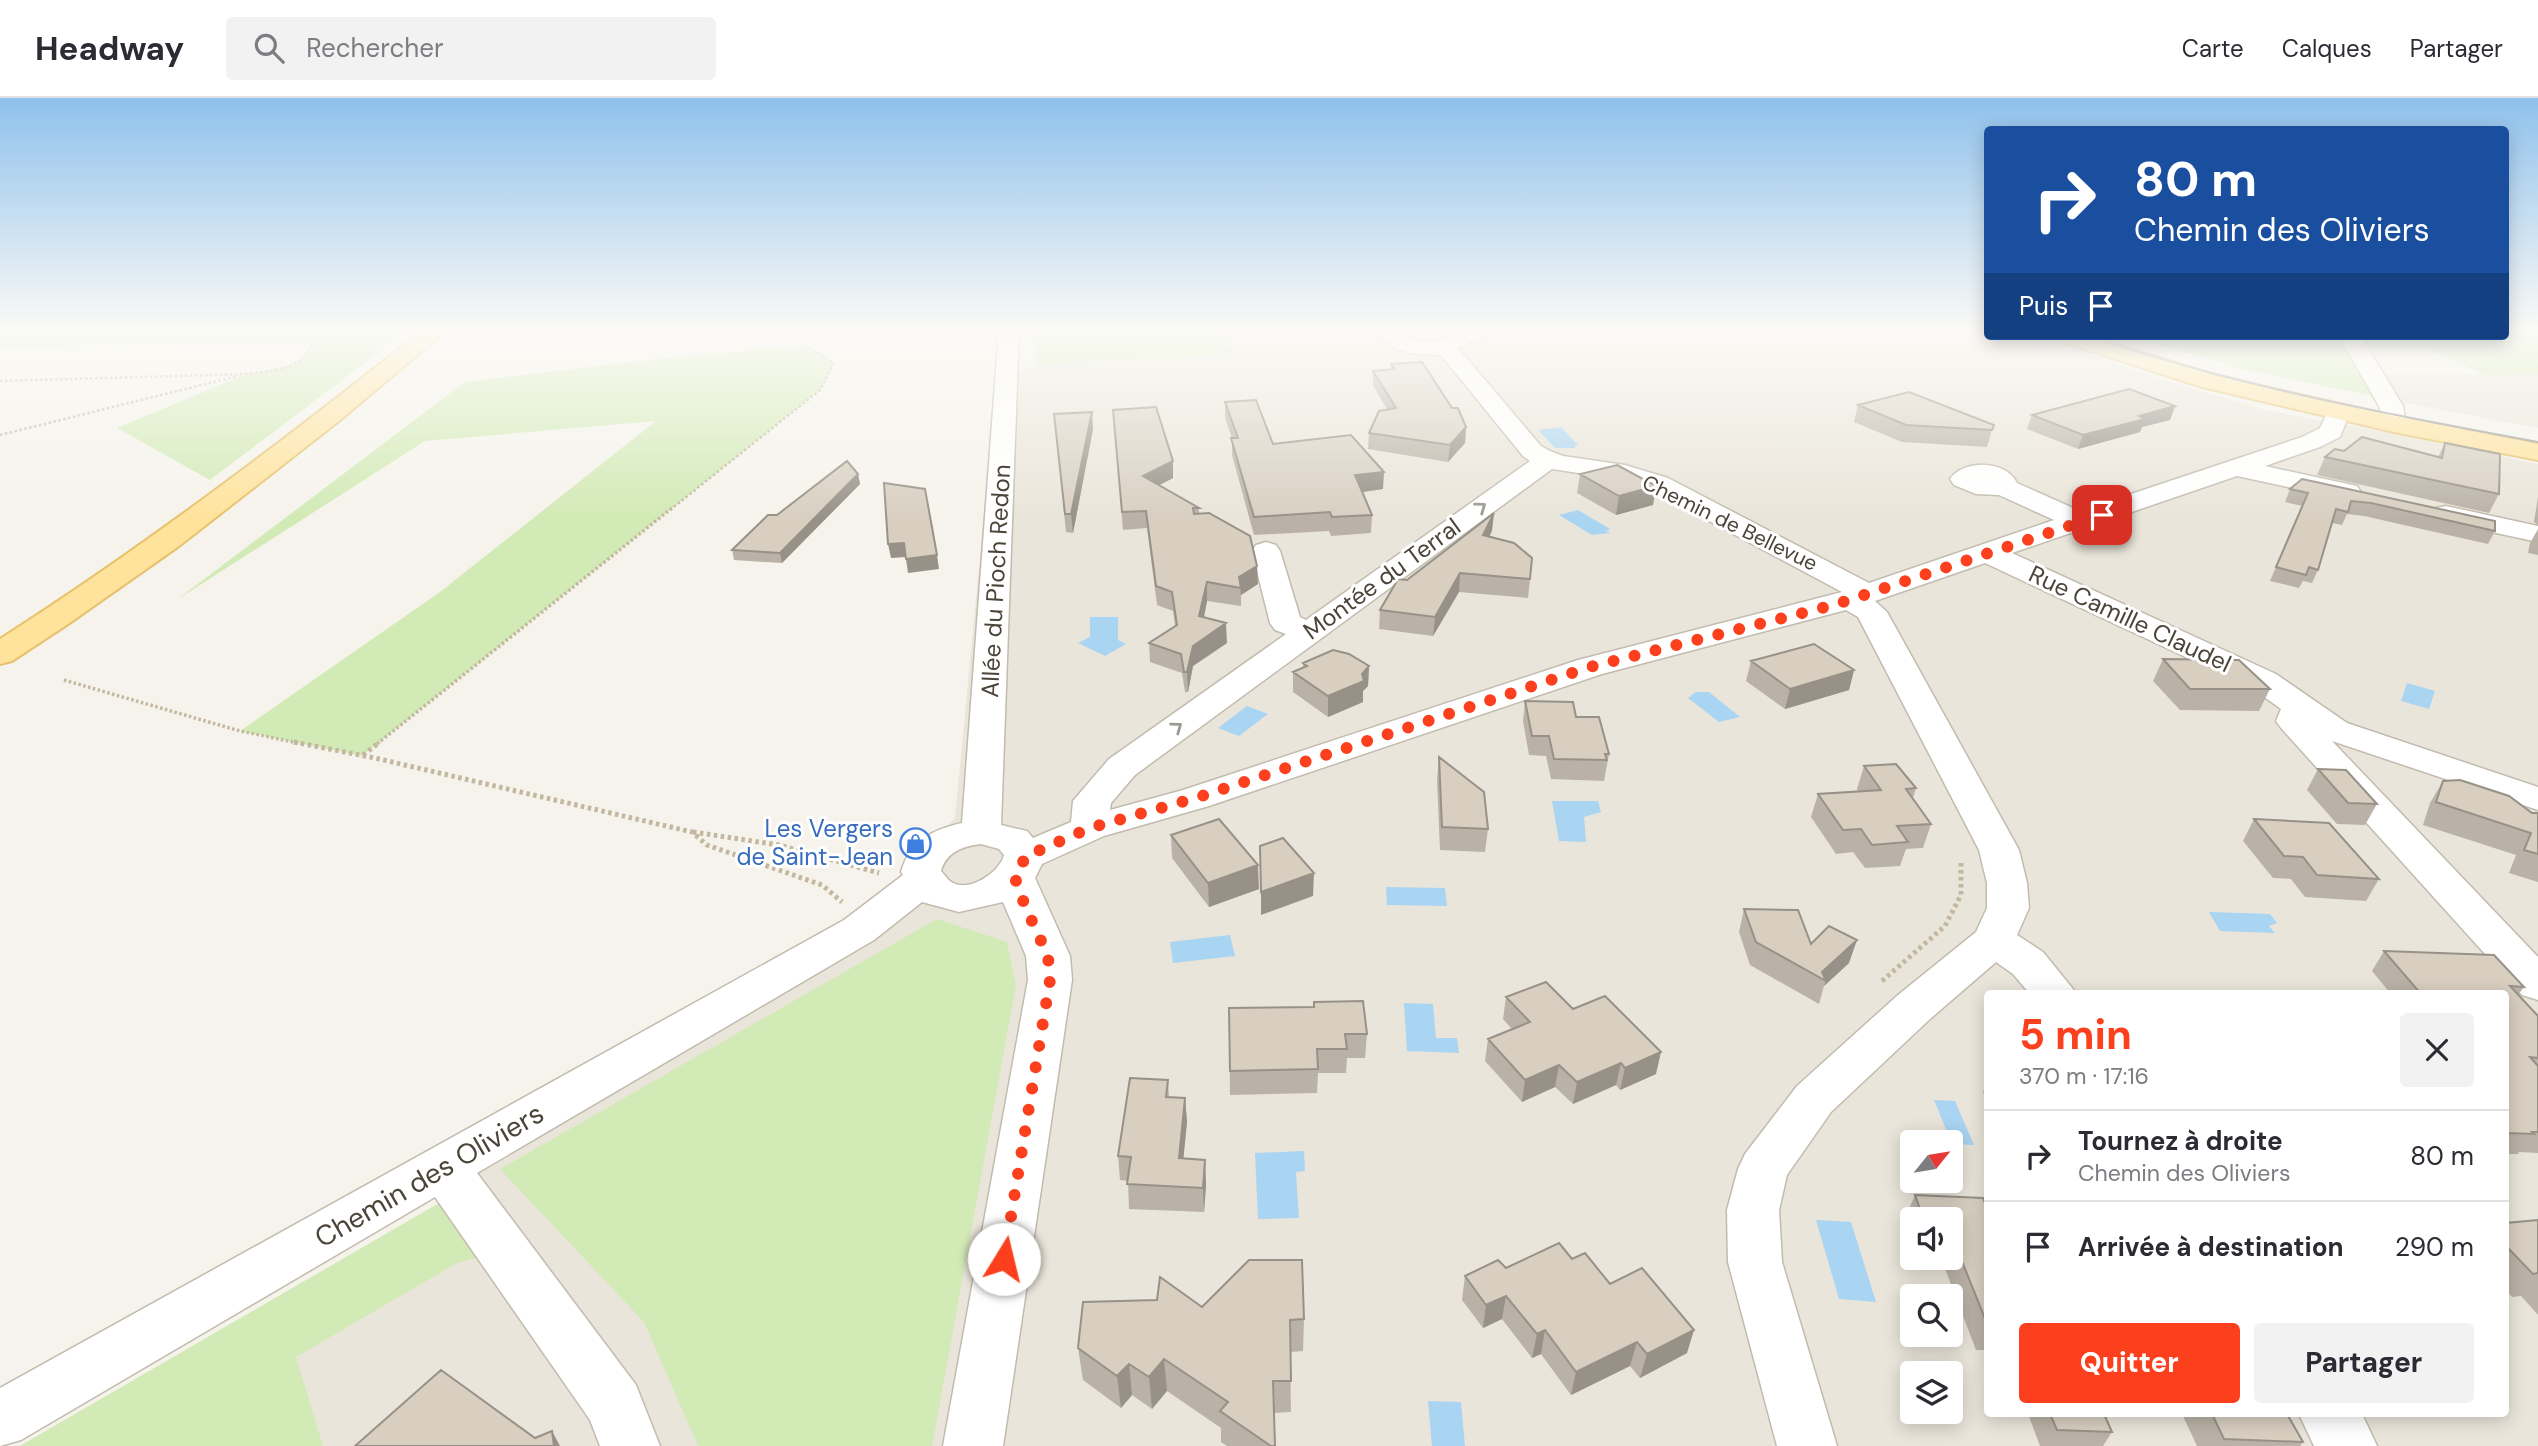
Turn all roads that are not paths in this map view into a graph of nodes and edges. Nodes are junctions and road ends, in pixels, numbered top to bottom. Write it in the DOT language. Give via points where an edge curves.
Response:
graph roads {
  1 [pos="356,393"];
  2 [pos="1009,393"];
  3 [pos="1484,393"];
  4 [pos="2259,393"];
  5 [pos="2381,393"];
  6 [pos="2338,411"];
  7 [pos="2393,415"];
  8 [pos="2538,452"];
  9 [pos="1546,461"];
  10 [pos="2236,468"];
  11 [pos="2003,486"];
  12 [pos="2379,499"];
  13 [pos="2418,508"];
  14 [pos="2081,522"];
  15 [pos="2538,534"];
  16 [pos="1266,551"];
  17 [pos="1990,554"];
  18 [pos="1859,597"];
  19 [pos="1309,632"];
  20 [pos="0,654"];
  21 [pos="2299,706"];
  22 [pos="2538,799"];
  23 [pos="1090,828"];
  24 [pos="1008,851"];
  25 [pos="941,886"];
  26 [pos="1037,932"];
  27 [pos="1994,940"];
  28 [pos="2538,984"];
  29 [pos="2052,990"];
  30 [pos="441,1168"];
  31 [pos="2331,1417"];
  32 [pos="0,1420"];
  33 [pos="630,1446"];
  34 [pos="973,1446"];
  35 [pos="1807,1446"];
  36 [pos="2347,1446"];
  1 -- 20 [label="main road" via="235,488"];
  2 -- 24 [label="street, Allée du Pioch Redon"];
  3 -- 9 [label="street" via="1532,451"];
  4 -- 6 [label="main road"];
  5 -- 7 [label="street"];
  6 -- 7 [label="main road"];
  6 -- 10 [label="street, Chemin des Oliviers" via="2325,436"];
  7 -- 8 [label="main road"];
  9 -- 18 [label="street, Chemin de Bellevue" via="1615,471 1671,489"];
  19 -- 9 [label="street, Montée du Terral, one-way"];
  10 -- 12 [label="street"];
  10 -- 14 [label="street, Chemin des Oliviers"];
  11 -- 14 [label="street"];
  13 -- 15 [label="street"];
  14 -- 17 [label="street, Chemin des Oliviers"];
  16 -- 19 [label="street" via="1286,623"];
  17 -- 18 [label="street, Chemin des Oliviers"];
  17 -- 21 [label="street, Rue Camille Claudel" via="2264,681"];
  18 -- 23 [label="street, Chemin des Oliviers" via="1590,667 1196,798"];
  18 -- 27 [label="street, Chemin de Bellevue" via="1999,850 2008,908"];
  23 -- 19 [label="street, Montée du Terral, one-way" via="1092,801 1122,766"];
  21 -- 22 [label="street, Rue Camille Claudel" via="2335,730 2365,742"];
  21 -- 28 [label="street" via="2293,721"];
  23 -- 24 [label="street, Chemin des Oliviers"];
  24 -- 25 [label="street, Chemin des Oliviers" via="1003,888"];
  24 -- 25 [label="street, Chemin des Oliviers" via="959,835 939,844 923,862"];
  24 -- 26 [label="street"];
  25 -- 26 [label="street"];
  25 -- 30 [label="street, Chemin des Oliviers"];
  26 -- 34 [label="street" via="1048,956 1050,980"];
  27 -- 29 [label="street" via="2028,963"];
  27 -- 35 [label="street" via="1814,1099 1763,1168 1753,1209 1755,1262"];
  30 -- 32 [label="street, Chemin des Oliviers"];
  30 -- 33 [label="street" via="615,1405"];
  31 -- 36 [label="street"];
}
